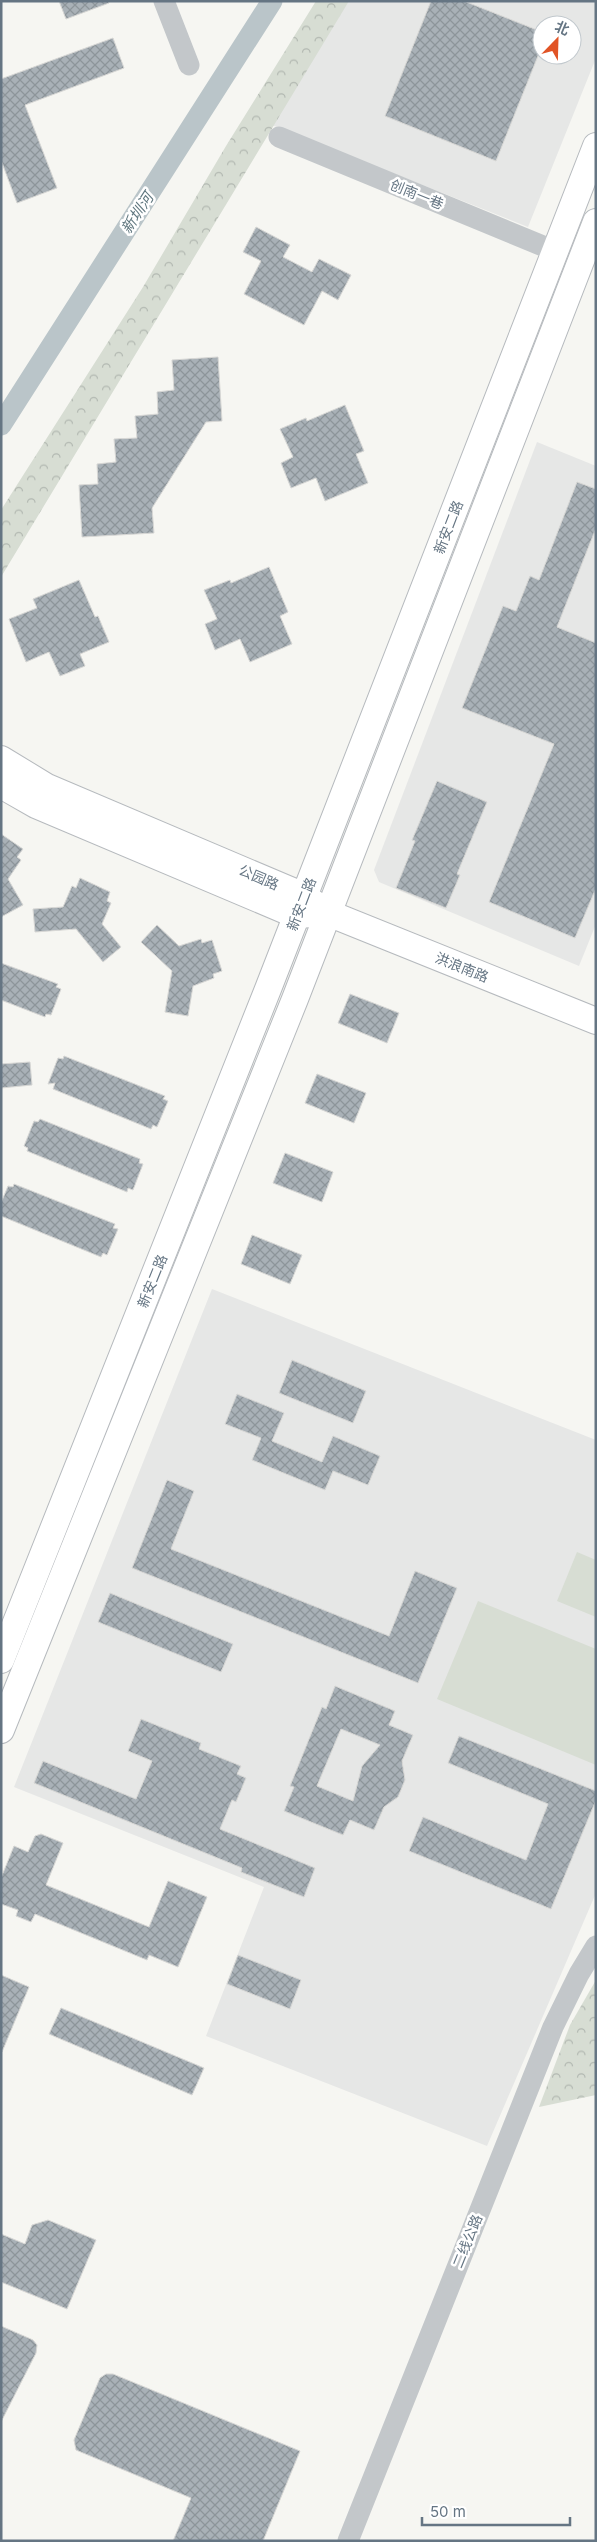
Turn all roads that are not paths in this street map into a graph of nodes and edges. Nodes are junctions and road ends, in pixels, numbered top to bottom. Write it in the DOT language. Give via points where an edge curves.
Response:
graph roads {
  1 [pos="164,1"];
  2 [pos="189,65"];
  3 [pos="279,137"];
  4 [pos="596,146"];
  5 [pos="596,222"];
  6 [pos="555,251"];
  7 [pos="590,253"];
  8 [pos="1,758"];
  9 [pos="1,785"];
  10 [pos="300,906"];
  11 [pos="328,913"];
  12 [pos="596,1021"];
  13 [pos="1,1660"];
  14 [pos="1,1730"];
  15 [pos="596,1946"];
  16 [pos="348,2541"];
  1 -- 2 [label="street"];
  3 -- 6 [label="street, 创南一巷"];
  4 -- 6 [label="main road, 新安二路"];
  5 -- 7 [label="main road, 新安二路"];
  6 -- 10 [label="main road, 新安二路"];
  7 -- 11 [label="main road, 新安二路"];
  8 -- 10 [label="main road, 公园路" via="47,787"];
  9 -- 10 [label="main road, 公园路" via="36,805"];
  10 -- 11 [label="main road, 公园路"];
  10 -- 13 [label="main road, 新安二路"];
  11 -- 12 [label="main road, 洪浪南路"];
  11 -- 14 [label="main road, 新安二路"];
  15 -- 16 [label="street, 二线公路" via="553,2027"];
}
